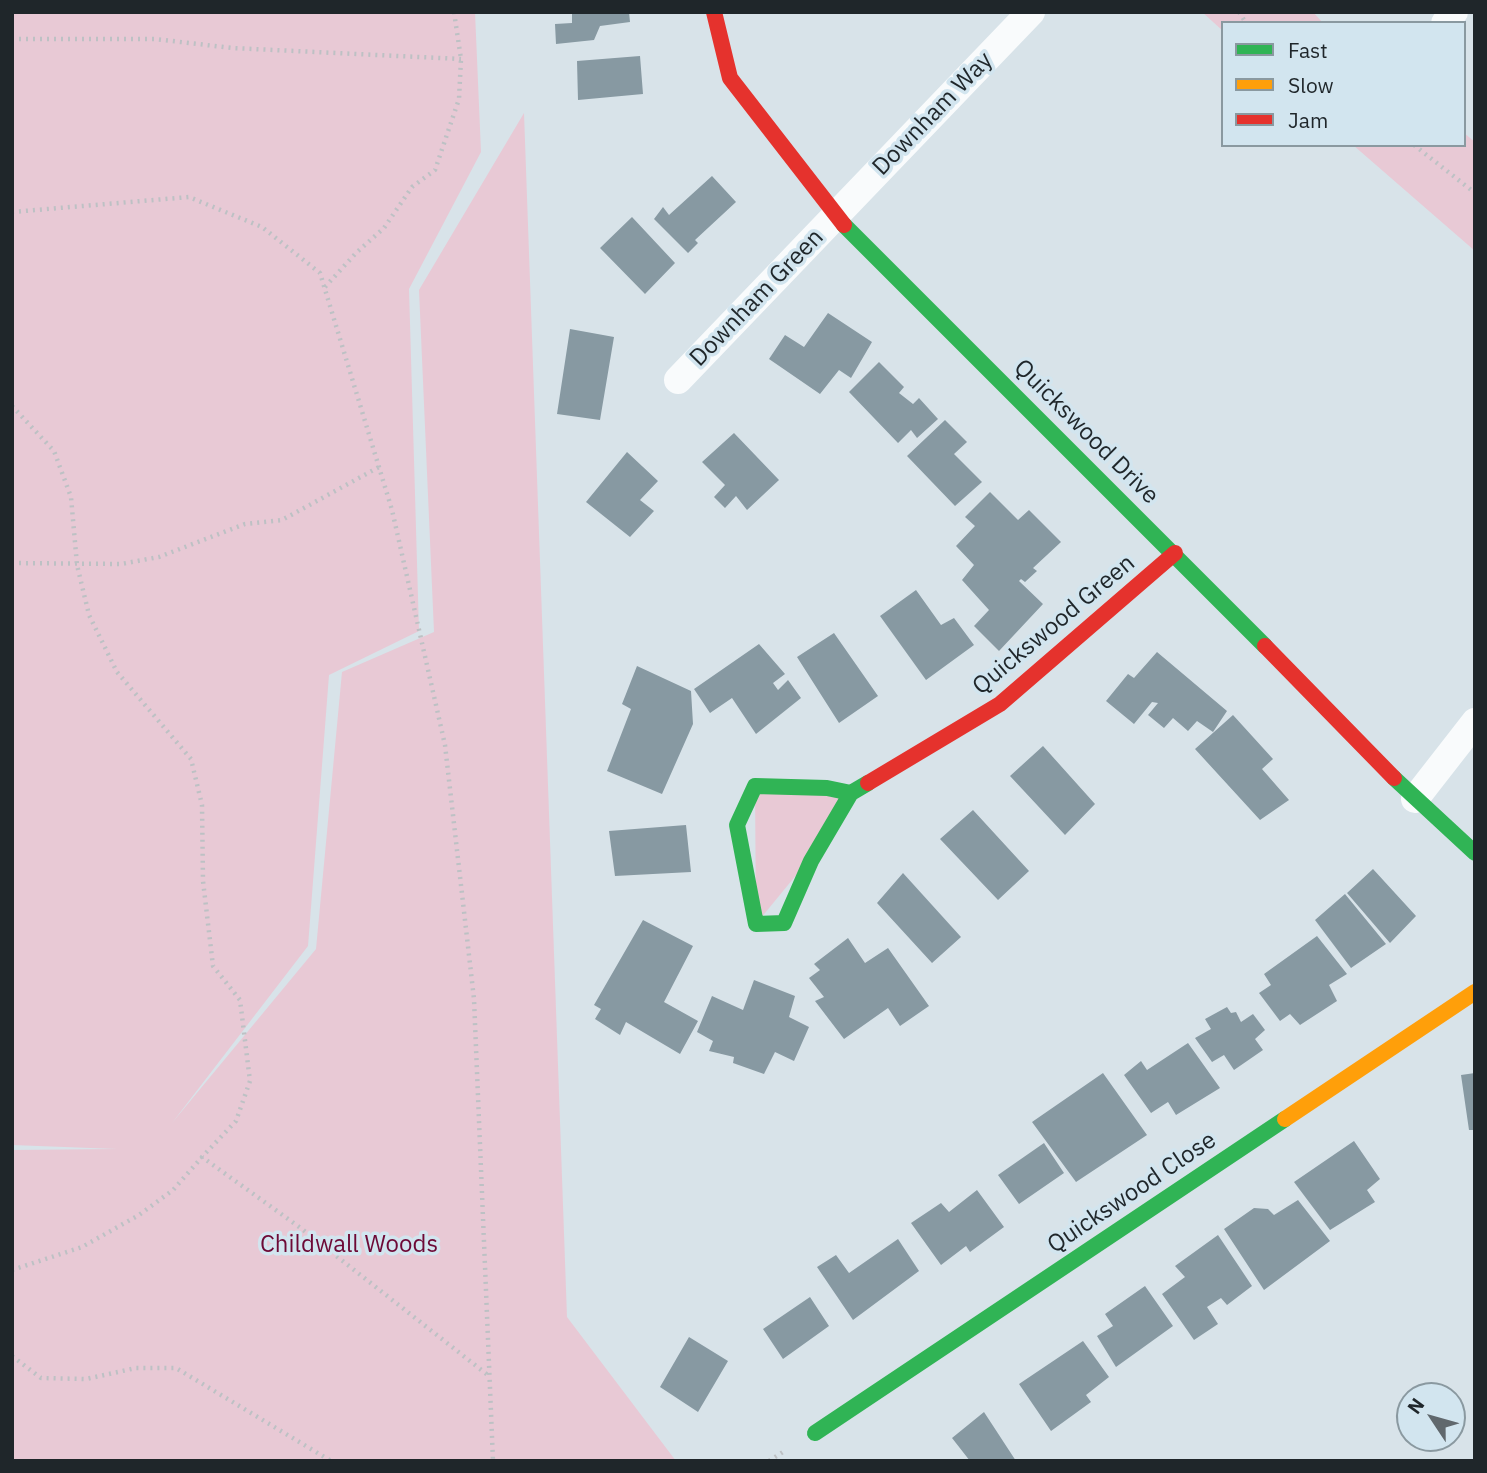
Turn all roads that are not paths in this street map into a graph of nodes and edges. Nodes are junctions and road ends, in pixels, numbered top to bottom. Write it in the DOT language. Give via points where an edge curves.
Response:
graph roads {
  1 [pos="713,12"];
  2 [pos="1031,12"];
  3 [pos="835,216"];
  4 [pos="678,380"];
  5 [pos="1175,552"];
  6 [pos="1475,722"];
  7 [pos="851,793"];
  8 [pos="1415,799"];
  9 [pos="1475,853"];
  10 [pos="1475,992"];
  11 [pos="815,1433"];
  1 -- 3 [label="street, Quickswood Drive" via="730,78"];
  2 -- 3 [label="street, Downham Way"];
  3 -- 4 [label="street, Downham Green"];
  3 -- 5 [label="street, Quickswood Drive"];
  5 -- 7 [label="street, Quickswood Green" via="1000,704"];
  5 -- 8 [label="street, Quickswood Drive"];
  6 -- 8 [label="street"];
  7 -- 7 [label="street, Quickswood Green" via="755,786 737,825 756,924 784,923 811,861"];
  8 -- 9 [label="street, Quickswood Drive"];
  10 -- 11 [label="street, Quickswood Close"];
}
